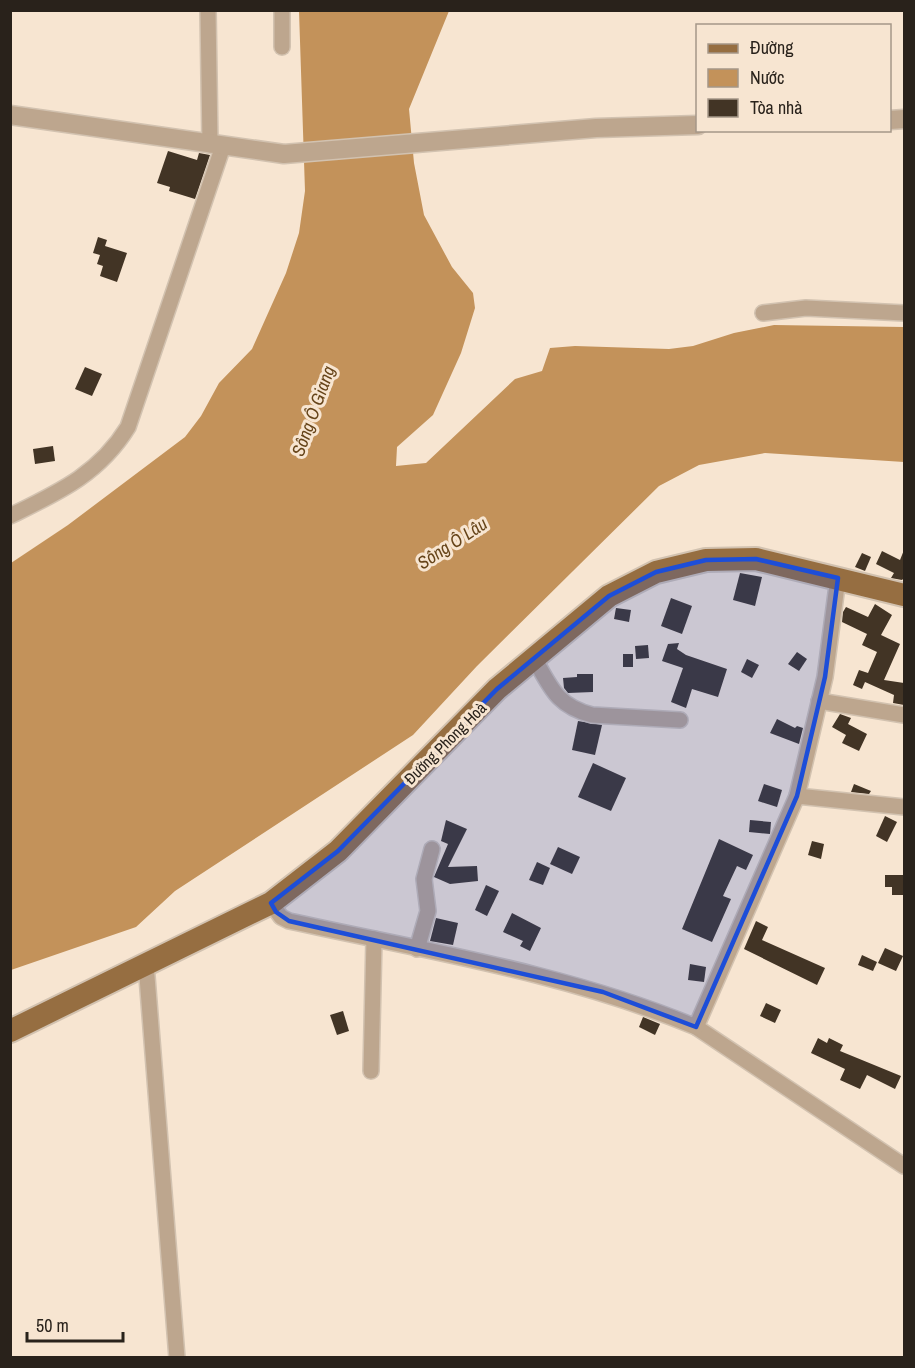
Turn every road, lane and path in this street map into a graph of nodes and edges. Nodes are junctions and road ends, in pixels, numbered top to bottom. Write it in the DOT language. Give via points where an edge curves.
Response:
graph roads {
  1 [pos="208,10"];
  2 [pos="282,10"];
  3 [pos="282,47"];
  4 [pos="10,115"];
  5 [pos="696,125"];
  6 [pos="216,145"];
  7 [pos="763,313"];
  8 [pos="904,313"];
  9 [pos="10,516"];
  10 [pos="838,578"];
  11 [pos="904,595"];
  12 [pos="534,658"];
  13 [pos="819,700"];
  14 [pos="904,715"];
  15 [pos="680,720"];
  16 [pos="797,796"];
  17 [pos="904,807"];
  18 [pos="432,849"];
  19 [pos="271,903"];
  20 [pos="374,939"];
  21 [pos="417,949"];
  22 [pos="146,964"];
  23 [pos="696,1027"];
  24 [pos="10,1031"];
  25 [pos="371,1071"];
  26 [pos="904,1166"];
  27 [pos="177,1358"];
  1 -- 6 [label="street"];
  2 -- 3 [label="street"];
  4 -- 6 [label="street"];
  5 -- 6 [label="street" via="596,128 284,154"];
  6 -- 9 [label="street" via="128,427 105,460 79,480"];
  7 -- 8 [label="street" via="806,308"];
  10 -- 11 [label="main road, Đường Phong Hoà"];
  10 -- 12 [label="main road, Đường Phong Hoà" via="756,559 706,560 656,572 609,596"];
  10 -- 13 [label="street"];
  12 -- 15 [label="street" via="558,699 579,712"];
  12 -- 19 [label="main road, Đường Phong Hoà" via="497,689 338,851"];
  13 -- 14 [label="street"];
  13 -- 16 [label="street"];
  16 -- 17 [label="street"];
  16 -- 23 [label="street"];
  18 -- 21 [label="street" via="424,879 428,911"];
  19 -- 20 [label="street" via="280,917 289,921"];
  19 -- 22 [label="main road, Đường Phong Hoà"];
  20 -- 21 [label="street"];
  20 -- 25 [label="street"];
  21 -- 23 [label="street" via="603,992"];
  22 -- 24 [label="main road, Đường Phong Hoà"];
  22 -- 27 [label="street"];
  23 -- 26 [label="street"];
}
